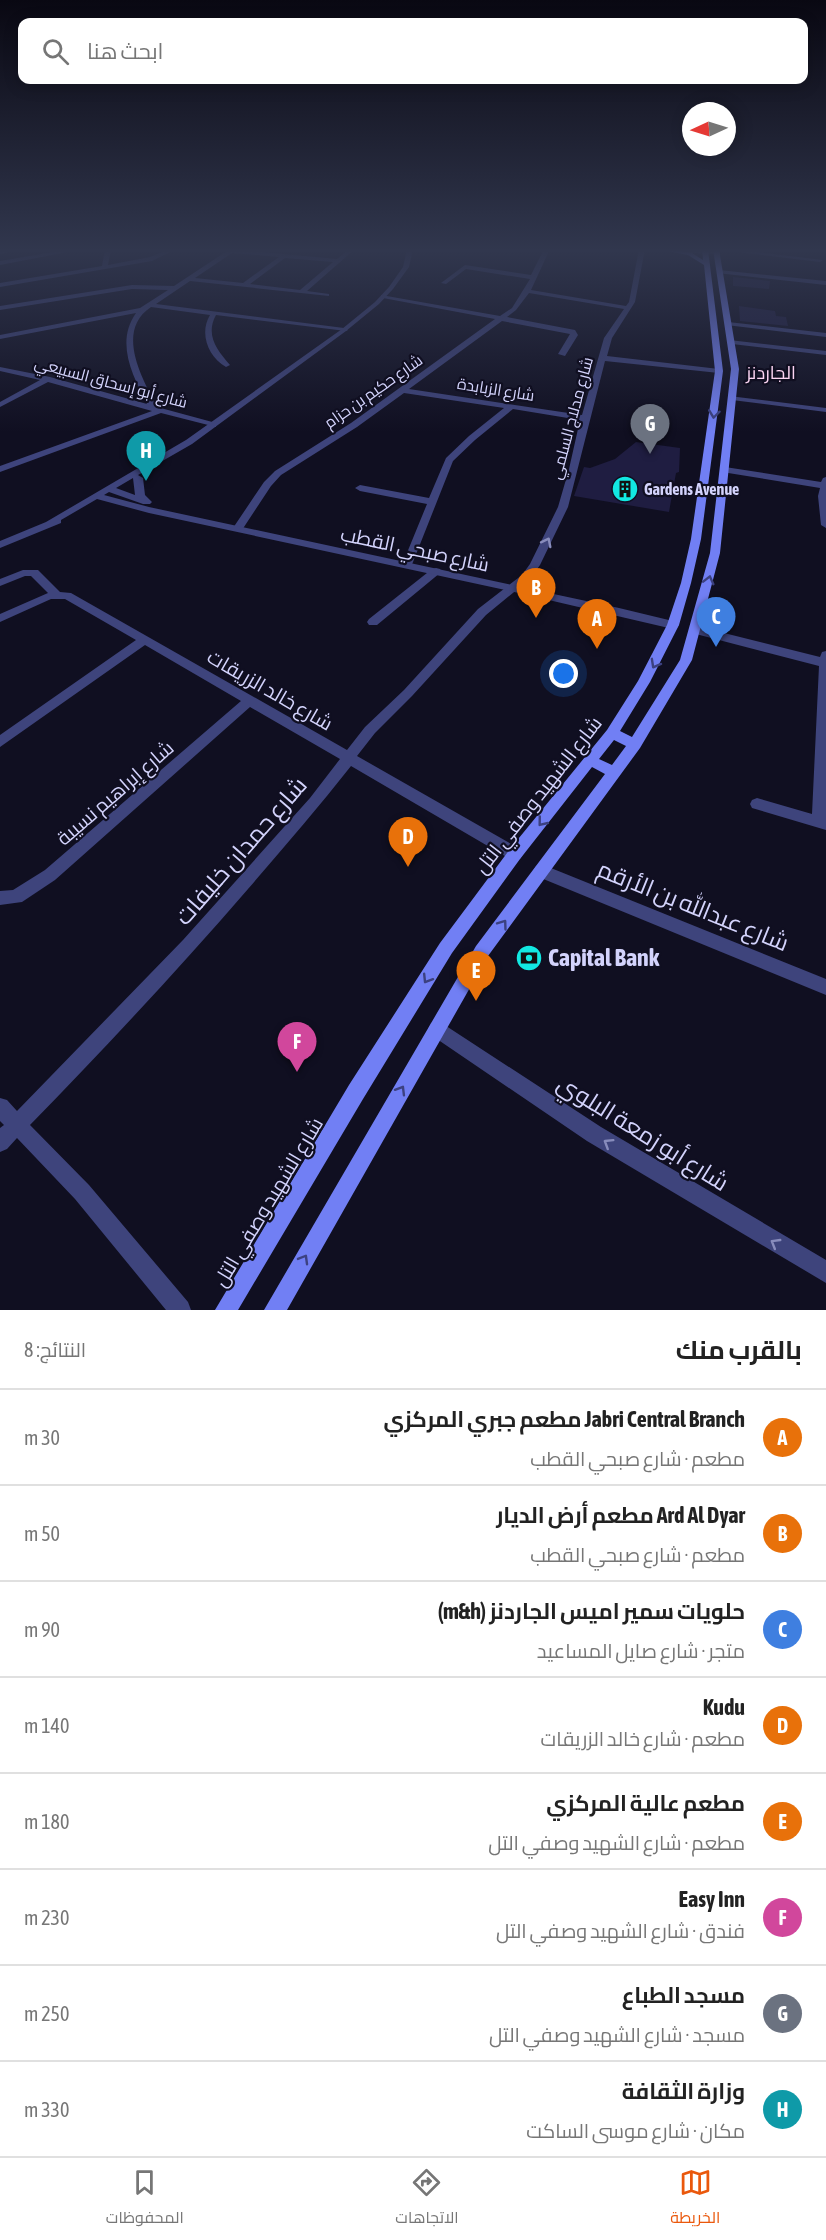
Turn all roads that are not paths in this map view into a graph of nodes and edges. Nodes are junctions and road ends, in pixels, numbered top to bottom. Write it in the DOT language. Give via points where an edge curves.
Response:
graph roads {
  1 [pos="142,310"];
  2 [pos="191,310"];
  3 [pos="367,310"];
  4 [pos="459,310"];
  5 [pos="510,310"];
  6 [pos="627,310"];
  7 [pos="715,310"];
  8 [pos="726,310"];
  9 [pos="214,313"];
  10 [pos="501,318"];
  11 [pos="728,324"];
  12 [pos="344,330"];
  13 [pos="826,335"];
  14 [pos="0,337"];
  15 [pos="732,342"];
  16 [pos="826,353"];
  17 [pos="562,354"];
  18 [pos="603,358"];
  19 [pos="226,365"];
  20 [pos="0,369"];
  21 [pos="719,372"];
  22 [pos="47,379"];
  23 [pos="402,390"];
  24 [pos="732,398"];
  25 [pos="0,405"];
  26 [pos="512,406"];
  27 [pos="153,407"];
  28 [pos="162,410"];
  29 [pos="826,410"];
  30 [pos="585,418"];
  31 [pos="213,425"];
  32 [pos="158,462"];
  33 [pos="0,469"];
  34 [pos="725,470"];
  35 [pos="138,478"];
  36 [pos="825,484"];
  37 [pos="360,488"];
  38 [pos="107,494"];
  39 [pos="146,502"];
  40 [pos="432,502"];
  41 [pos="185,516"];
  42 [pos="826,525"];
  43 [pos="238,528"];
  44 [pos="0,545"];
  45 [pos="407,565"];
  46 [pos="436,571"];
  47 [pos="0,583"];
  48 [pos="512,587"];
  49 [pos="56,594"];
  50 [pos="0,618"];
  51 [pos="373,622"];
  52 [pos="673,625"];
  53 [pos="696,630"];
  54 [pos="143,641"];
  55 [pos="826,655"];
  56 [pos="826,663"];
  57 [pos="248,702"];
  58 [pos="612,733"];
  59 [pos="0,742"];
  60 [pos="635,744"];
  61 [pos="348,758"];
  62 [pos="591,761"];
  63 [pos="615,772"];
  64 [pos="757,804"];
  65 [pos="822,824"];
  66 [pos="516,854"];
  67 [pos="541,871"];
  68 [pos="0,898"];
  69 [pos="826,987"];
  70 [pos="437,1029"];
  71 [pos="0,1107"];
  72 [pos="15,1125"];
  73 [pos="0,1142"];
  74 [pos="826,1272"];
  75 [pos="180,1310"];
  76 [pos="226,1310"];
  77 [pos="275,1310"];
  1 -- 14 [label="street"];
  1 -- 27 [label="street" via="128,342 130,357"];
  2 -- 9 [label="street"];
  3 -- 12 [label="street"];
  4 -- 10 [label="street"];
  5 -- 10 [label="street, شارع حكيم بن حزام"];
  6 -- 18 [label="street, شارع مدلاج السلمي" via="608,338"];
  7 -- 21 [label="main road, شارع الشهيد وصفي التل"];
  8 -- 11 [label="main road"];
  9 -- 12 [label="street"];
  9 -- 19 [label="street" via="208,322 207,336 215,354"];
  10 -- 17 [label="street" via="575,333"];
  10 -- 23 [label="street, شارع حكيم بن حزام"];
  11 -- 13 [label="street"];
  11 -- 15 [label="main road"];
  12 -- 31 [label="street"];
  15 -- 16 [label="street"];
  15 -- 24 [label="main road"];
  18 -- 21 [label="street"];
  18 -- 30 [label="street, شارع مدلاج السلمي"];
  20 -- 22 [label="street, شارع أبو إسحاق السبيعي"];
  21 -- 52 [label="main road, شارع الشهيد وصفي التل, one-way" via="696,539"];
  22 -- 25 [label="street"];
  22 -- 27 [label="street, شارع أبو إسحاق السبيعي"];
  23 -- 26 [label="street, شارع الزبابدة"];
  23 -- 43 [label="street, شارع حكيم بن حزام" via="273,477"];
  24 -- 29 [label="street"];
  24 -- 34 [label="main road"];
  26 -- 30 [label="street, شارع الزبابدة"];
  26 -- 40 [label="street" via="453,456"];
  27 -- 28 [label="street, شارع أبو إسحاق السبيعي"];
  28 -- 31 [label="street, شارع أبو إسحاق السبيعي"];
  28 -- 33 [label="street"];
  48 -- 30 [label="street, شارع مدلاج السلمي, one-way" via="535,565 552,531 574,469"];
  31 -- 32 [label="street"];
  32 -- 35 [label="street"];
  32 -- 38 [label="street"];
  34 -- 36 [label="street"];
  53 -- 34 [label="main road, one-way" via="715,553"];
  35 -- 38 [label="street"];
  35 -- 39 [label="street" via="140,495"];
  36 -- 42 [label="street"];
  37 -- 40 [label="street"];
  38 -- 39 [label="street, شارع صبحي القطب"];
  38 -- 41 [label="street, شارع صبحي القطب" via="157,512"];
  38 -- 44 [label="street" via="70,517"];
  39 -- 41 [label="street, شارع صبحي القطب"];
  40 -- 45 [label="street"];
  41 -- 43 [label="street, شارع صبحي القطب"];
  43 -- 45 [label="street, شارع صبحي القطب"];
  45 -- 46 [label="street, شارع صبحي القطب"];
  46 -- 48 [label="street, شارع صبحي القطب"];
  46 -- 51 [label="street"];
  47 -- 49 [label="street" via="34,572"];
  48 -- 52 [label="street, شارع صبحي القطب"];
  48 -- 61 [label="street, شارع حمدان خليفات" via="482,612"];
  49 -- 50 [label="street"];
  49 -- 54 [label="street, شارع خالد الزريقات" via="71,597"];
  52 -- 58 [label="main road, شارع الشهيد وصفي التل, one-way"];
  53 -- 56 [label="street"];
  53 -- 60 [label="main road" via="686,660"];
  54 -- 57 [label="street, شارع خالد الزريقات"];
  54 -- 59 [label="street"];
  55 -- 56 [label="street"];
  56 -- 65 [label="street"];
  57 -- 61 [label="street, شارع خالد الزريقات"];
  57 -- 68 [label="street, شارع إبراهيم نسيبة" via="50,875 16,897"];
  58 -- 60 [label="main road"];
  58 -- 62 [label="main road, شارع الشهيد وصفي التل"];
  60 -- 63 [label="main road"];
  61 -- 66 [label="street, شارع خالد الزريقات"];
  61 -- 72 [label="street, شارع حمدان خليفات" via="315,802 189,945"];
  62 -- 63 [label="main road"];
  62 -- 66 [label="main road, شارع الشهيد وصفي التل, one-way"];
  63 -- 67 [label="main road"];
  64 -- 65 [label="street"];
  66 -- 76 [label="main road, شارع الشهيد وصفي التل, one-way" via="440,958"];
  67 -- 69 [label="street, شارع عبدالله بن الأرقم"];
  70 -- 67 [label="main road, one-way" via="482,951"];
  74 -- 70 [label="street, شارع أبو زمعة البلوي, one-way" via="604,1141"];
  77 -- 70 [label="main road, one-way"];
  71 -- 72 [label="street"];
  72 -- 73 [label="street, شارع حمدان خليفات"];
  72 -- 75 [label="street" via="82,1192"];
}
